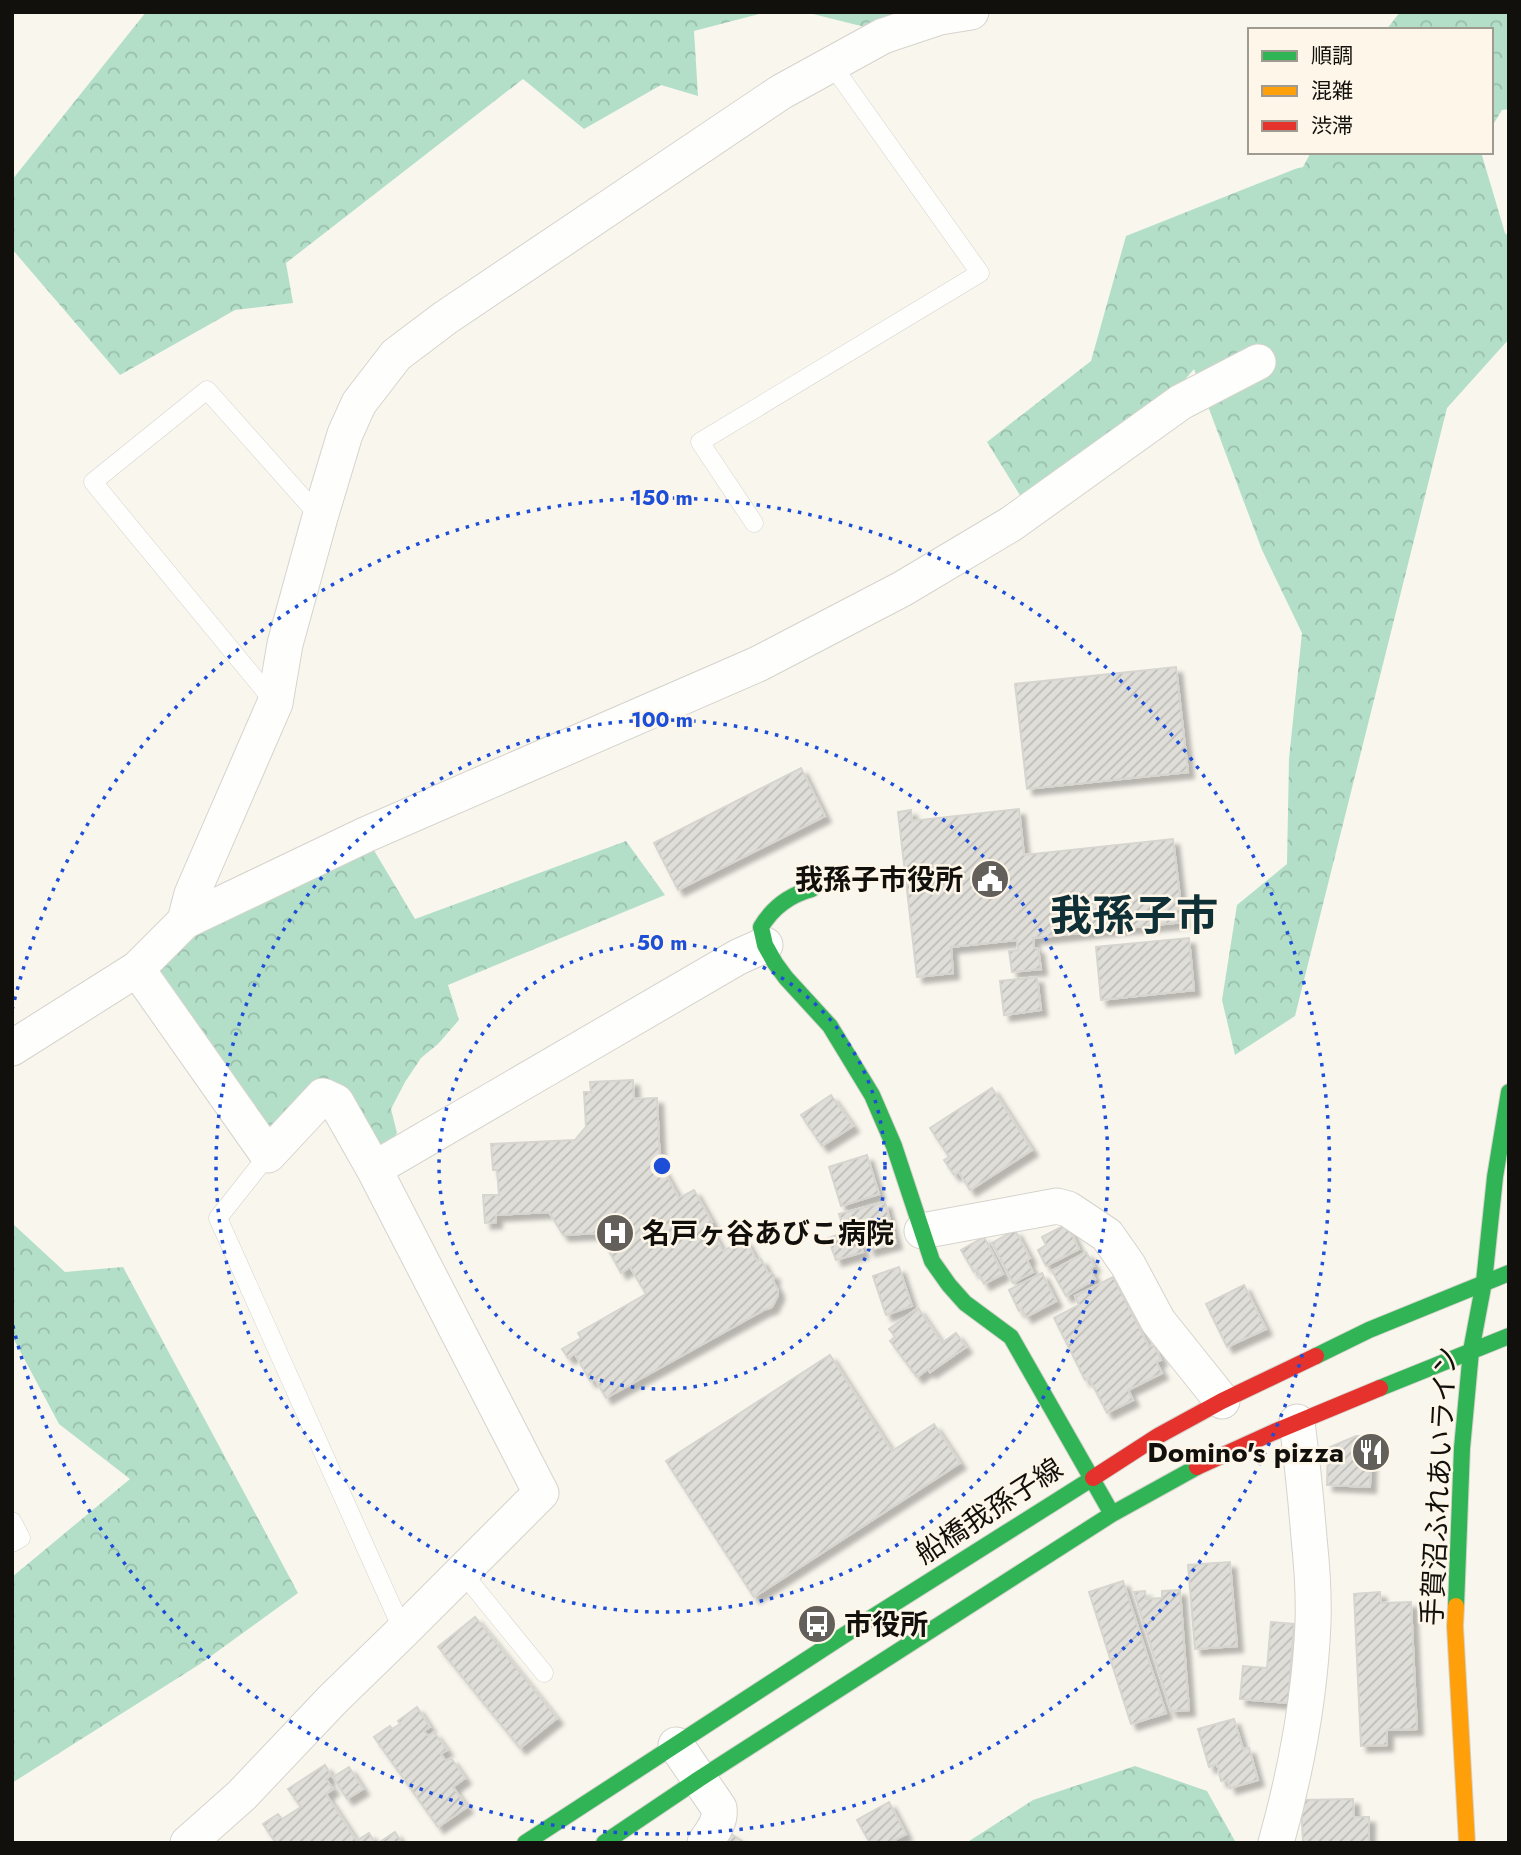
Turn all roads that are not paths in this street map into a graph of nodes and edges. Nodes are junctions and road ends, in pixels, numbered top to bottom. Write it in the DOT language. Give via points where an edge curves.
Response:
graph roads {
  1 [pos="971,12"];
  2 [pos="832,65"];
  3 [pos="1258,362"];
  4 [pos="320,517"];
  5 [pos="754,523"];
  6 [pos="275,703"];
  7 [pos="812,889"];
  8 [pos="185,921"];
  9 [pos="765,946"];
  10 [pos="137,968"];
  11 [pos="12,1048"];
  12 [pos="1509,1093"];
  13 [pos="268,1155"];
  14 [pos="374,1169"];
  15 [pos="922,1231"];
  16 [pos="1509,1273"];
  17 [pos="1483,1282"];
  18 [pos="1509,1336"];
  19 [pos="1471,1352"];
  20 [pos="1222,1401"];
  21 [pos="1297,1422"];
  22 [pos="1091,1477"];
  23 [pos="1112,1514"];
  24 [pos="12,1521"];
  25 [pos="12,1543"];
  26 [pos="462,1572"];
  27 [pos="404,1631"];
  28 [pos="544,1673"];
  29 [pos="676,1745"];
  30 [pos="699,1779"];
  31 [pos="188,1843"];
  32 [pos="525,1843"];
  33 [pos="604,1843"];
  34 [pos="705,1843"];
  35 [pos="1276,1843"];
  36 [pos="1467,1843"];
  1 -- 2 [label="street" via="883,36"];
  2 -- 4 [label="street" via="781,92 396,355 359,403"];
  2 -- 5 [label="lane" via="979,273 700,442"];
  3 -- 8 [label="street" via="1181,402 1011,524 902,589 746,669 365,835"];
  4 -- 6 [label="street" via="285,644"];
  4 -- 6 [label="lane" via="207,390 93,482"];
  6 -- 8 [label="street" via="192,894"];
  7 -- 9 [label="main road" via="768,914 761,927"];
  8 -- 10 [label="street"];
  9 -- 14 [label="street" via="738,957"];
  9 -- 15 [label="main road" via="786,978 830,1026 872,1095"];
  10 -- 11 [label="street"];
  10 -- 13 [label="street"];
  12 -- 17 [label="main road, 手賀沼ふれあいライン"];
  13 -- 14 [label="street" via="323,1096 336,1102"];
  13 -- 27 [label="lane" via="218,1218"];
  14 -- 26 [label="street" via="541,1493"];
  15 -- 20 [label="street" via="1057,1206 1068,1209 1107,1236 1158,1321"];
  15 -- 22 [label="main road" via="932,1261 949,1285 965,1303 1011,1337"];
  16 -- 17 [label="main road, 船橋我孫子線"];
  17 -- 19 [label="main road, 手賀沼ふれあいライン"];
  17 -- 20 [label="main road, 船橋我孫子線" via="1369,1330"];
  18 -- 19 [label="main road"];
  19 -- 21 [label="main road"];
  19 -- 36 [label="main road, 手賀沼ふれあいライン" via="1455,1626"];
  20 -- 22 [label="main road, 船橋我孫子線"];
  21 -- 23 [label="main road" via="1180,1476"];
  21 -- 35 [label="street" via="1313,1621 1306,1707"];
  22 -- 23 [label="main road"];
  22 -- 29 [label="main road, 船橋我孫子線"];
  23 -- 30 [label="main road"];
  24 -- 25 [label="lane" via="21,1538"];
  26 -- 27 [label="street"];
  26 -- 28 [label="lane"];
  27 -- 31 [label="street" via="242,1796"];
  29 -- 30 [label="street"];
  29 -- 32 [label="main road, 船橋我孫子線"];
  30 -- 33 [label="main road"];
  30 -- 34 [label="street" via="720,1815"];
}
